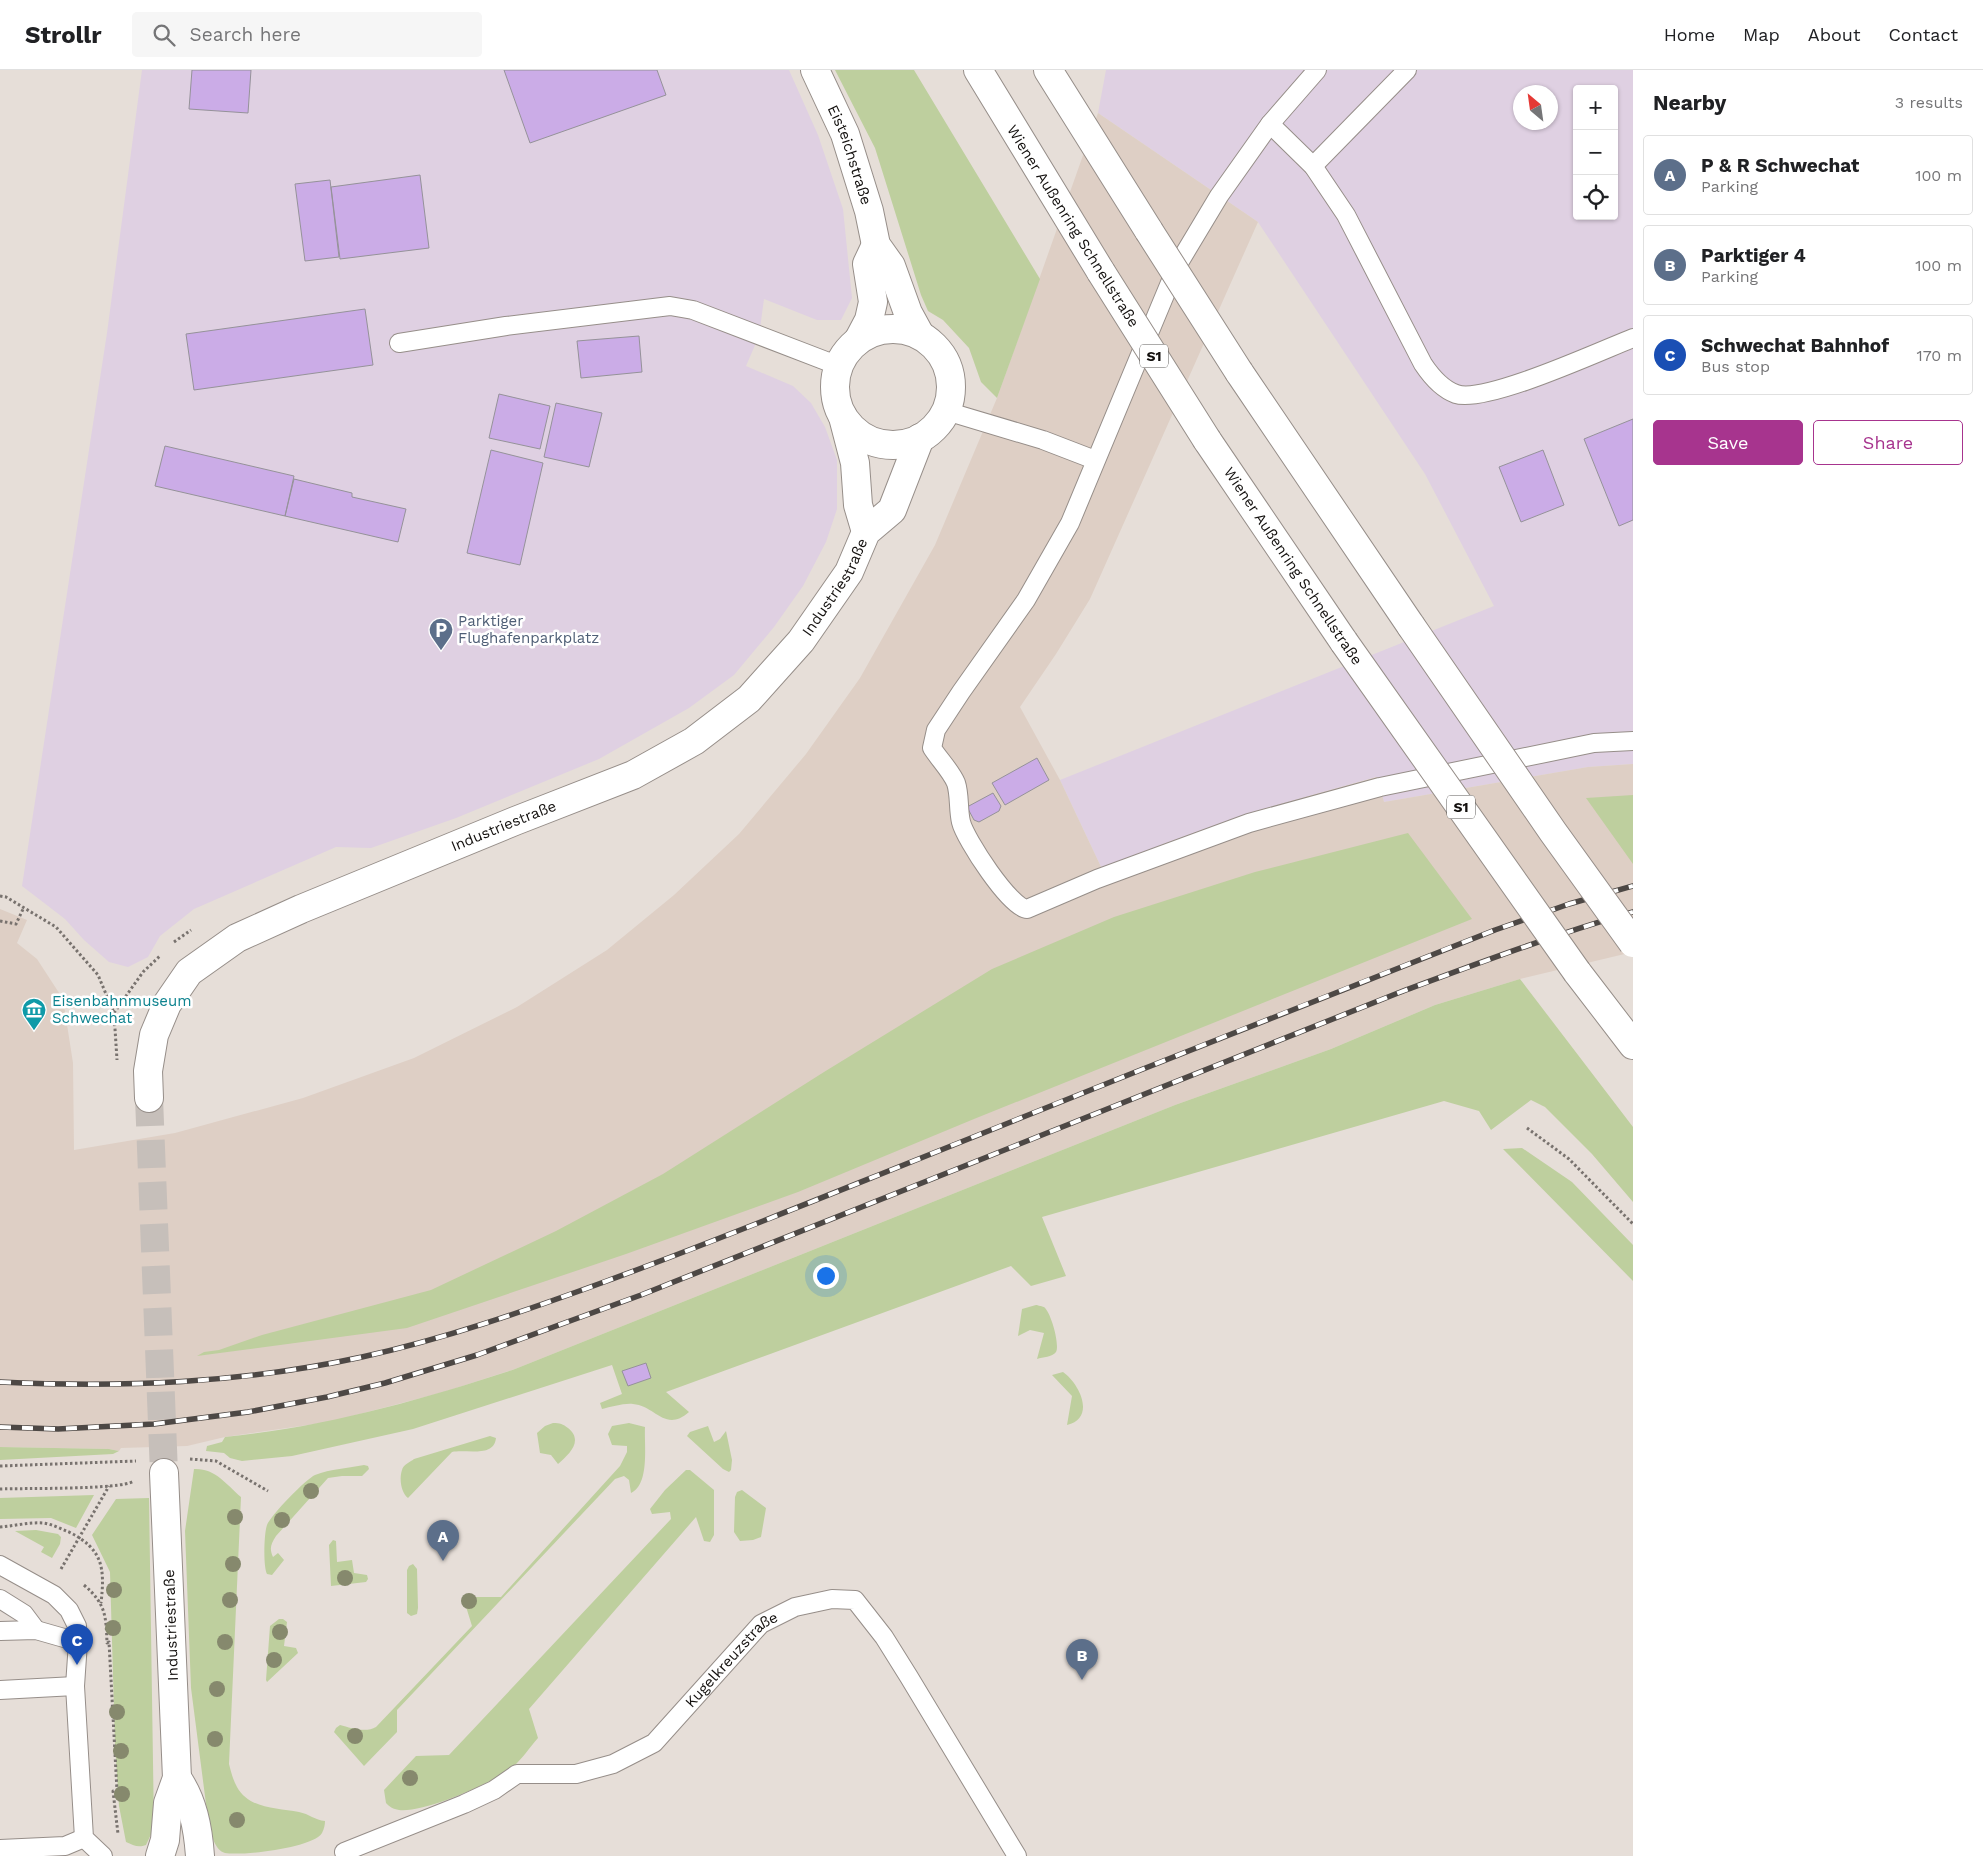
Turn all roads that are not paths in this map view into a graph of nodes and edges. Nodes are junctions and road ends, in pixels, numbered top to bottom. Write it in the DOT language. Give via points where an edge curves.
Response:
graph roads {
  1 [pos="815,70"];
  2 [pos="978,70"];
  3 [pos="1048,70"];
  4 [pos="1317,70"];
  5 [pos="1407,70"];
  6 [pos="1270,124"];
  7 [pos="1312,166"];
  8 [pos="876,245"];
  9 [pos="920,335"];
  10 [pos="1633,338"];
  11 [pos="859,339"];
  12 [pos="399,344"];
  13 [pos="839,366"];
  14 [pos="946,411"];
  15 [pos="842,416"];
  16 [pos="920,438"];
  17 [pos="1095,460"];
  18 [pos="866,532"];
  19 [pos="1633,741"];
  20 [pos="1633,943"];
  21 [pos="1633,1045"];
  22 [pos="149,1098"];
  23 [pos="175,1466"];
  24 [pos="0,1565"];
  25 [pos="0,1599"];
  26 [pos="0,1630"];
  27 [pos="36,1630"];
  28 [pos="78,1642"];
  29 [pos="74,1686"];
  30 [pos="0,1690"];
  31 [pos="177,1778"];
  32 [pos="84,1838"];
  33 [pos="0,1849"];
  34 [pos="68,1851"];
  35 [pos="344,1852"];
  36 [pos="103,1856"];
  37 [pos="160,1856"];
  38 [pos="200,1856"];
  39 [pos="1017,1856"];
  1 -- 8 [label="main road, Eisteichstraße" via="845,134"];
  2 -- 21 [label="main road, Wiener Außenring Schnellstraße / S1, bridge" via="1207,440 1344,642 1577,972"];
  3 -- 20 [label="main road, bridge" via="1239,372 1553,832"];
  4 -- 6 [label="lane"];
  5 -- 7 [label="lane"];
  6 -- 7 [label="lane"];
  6 -- 17 [label="lane" via="1219,196 1177,266"];
  7 -- 10 [label="lane" via="1346,215 1423,364 1431,376 1457,394 1475,396 1500,391"];
  8 -- 9 [label="main road, Eisteichstraße" via="891,266 908,313"];
  8 -- 11 [label="main road" via="867,264 873,302 869,320"];
  9 -- 11 [label="main road" via="891,329"];
  9 -- 14 [label="main road" via="942,355 948,368 951,382"];
  11 -- 13 [label="main road"];
  12 -- 13 [label="lane" via="506,326 670,306 693,310"];
  13 -- 15 [label="main road" via="835,382 836,400"];
  14 -- 16 [label="main road" via="935,427"];
  14 -- 17 [label="lane" via="1043,440"];
  15 -- 16 [label="main road" via="867,439 884,444 903,444"];
  15 -- 18 [label="main road, Industriestraße" via="855,463 858,505"];
  16 -- 18 [label="main road, Industriestraße" via="892,510"];
  17 -- 19 [label="lane" via="1070,523 1026,600 936,730 932,748 956,783 961,823 974,847 985,866 1022,909 1027,910 1097,879 1249,823 1342,797 1594,743"];
  18 -- 22 [label="main road, Industriestraße" via="849,572 801,641 749,699 694,742 633,776 515,821 236,938 189,972 167,1004 154,1035 148,1071"];
  23 -- 31 [label="main road, Industriestraße"];
  24 -- 28 [label="lane" via="54,1595 69,1610 77,1626"];
  25 -- 27 [label="lane" via="24,1614"];
  26 -- 27 [label="lane"];
  27 -- 28 [label="lane"];
  28 -- 29 [label="lane"];
  29 -- 30 [label="lane"];
  29 -- 32 [label="lane"];
  31 -- 37 [label="main road, Industriestraße" via="168,1803 165,1840"];
  31 -- 38 [label="main road, Industriestraße" via="186,1791 198,1830"];
  32 -- 34 [label="lane"];
  32 -- 36 [label="lane"];
  33 -- 34 [label="lane"];
  35 -- 39 [label="lane, Kugelkreuzstraße" via="464,1804 494,1790 517,1774 576,1774 613,1764 654,1743 761,1624 795,1607 832,1599 855,1600 884,1637"];
}
